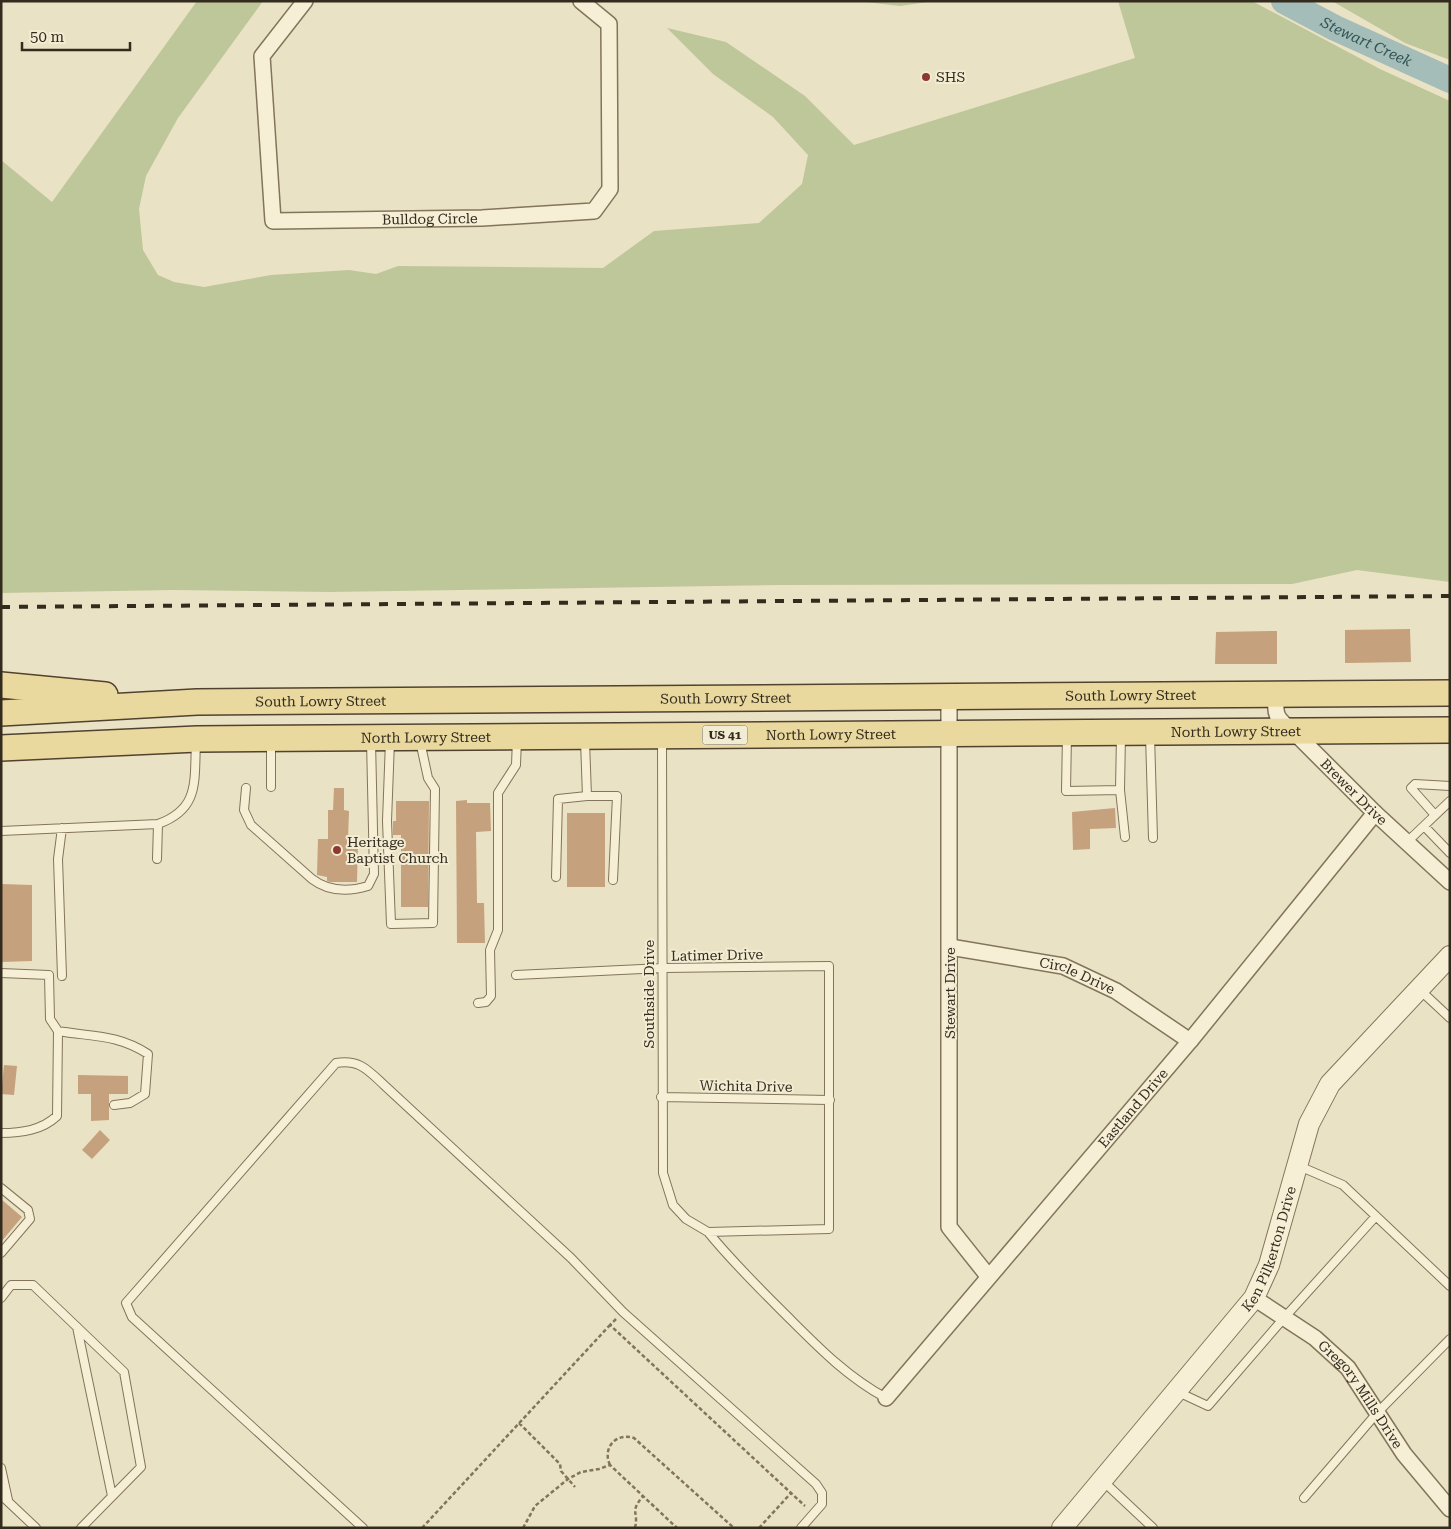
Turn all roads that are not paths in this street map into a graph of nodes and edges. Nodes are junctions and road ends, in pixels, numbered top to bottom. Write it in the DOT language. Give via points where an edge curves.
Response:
graph roads {
  1 [pos="305,1"];
  2 [pos="581,1"];
  3 [pos="1,686"];
  4 [pos="1450,693"];
  5 [pos="1276,694"];
  6 [pos="949,697"];
  7 [pos="420,701"];
  8 [pos="197,702"];
  9 [pos="172,703"];
  10 [pos="1,713"];
  11 [pos="1450,730"];
  12 [pos="1293,732"];
  13 [pos="1067,733"];
  14 [pos="1121,733"];
  15 [pos="1150,733"];
  16 [pos="948,734"];
  17 [pos="585,736"];
  18 [pos="662,736"];
  19 [pos="380,737"];
  20 [pos="419,737"];
  21 [pos="518,737"];
  22 [pos="271,738"];
  23 [pos="196,739"];
  24 [pos="1,748"];
  25 [pos="1450,786"];
  26 [pos="272,787"];
  27 [pos="246,788"];
  28 [pos="1120,790"];
  29 [pos="587,796"];
  30 [pos="1450,801"];
  31 [pos="1375,813"];
  32 [pos="1435,815"];
  33 [pos="158,824"];
  34 [pos="1424,826"];
  35 [pos="62,828"];
  36 [pos="1,831"];
  37 [pos="1125,837"];
  38 [pos="1153,838"];
  39 [pos="1407,842"];
  40 [pos="1450,853"];
  41 [pos="157,859"];
  42 [pos="556,877"];
  43 [pos="614,880"];
  44 [pos="1450,882"];
  45 [pos="950,947"];
  46 [pos="1450,956"];
  47 [pos="662,968"];
  48 [pos="1,973"];
  49 [pos="516,975"];
  50 [pos="62,976"];
  51 [pos="1419,989"];
  52 [pos="478,1003"];
  53 [pos="1448,1014"];
  54 [pos="58,1031"];
  55 [pos="1190,1041"];
  56 [pos="661,1097"];
  57 [pos="830,1100"];
  58 [pos="114,1104"];
  59 [pos="1,1133"];
  60 [pos="1297,1165"];
  61 [pos="1,1188"];
  62 [pos="1376,1216"];
  63 [pos="708,1232"];
  64 [pos="1,1253"];
  65 [pos="988,1276"];
  66 [pos="1450,1286"];
  67 [pos="1,1298"];
  68 [pos="1254,1298"];
  69 [pos="1284,1318"];
  70 [pos="77,1327"];
  71 [pos="1450,1339"];
  72 [pos="1176,1391"];
  73 [pos="886,1398"];
  74 [pos="1378,1412"];
  75 [pos="1,1468"];
  76 [pos="1102,1480"];
  77 [pos="1,1495"];
  78 [pos="112,1496"];
  79 [pos="1304,1498"];
  80 [pos="8,1501"];
  81 [pos="1450,1509"];
  82 [pos="36,1528"];
  83 [pos="80,1528"];
  84 [pos="363,1528"];
  85 [pos="801,1528"];
  86 [pos="1062,1528"];
  87 [pos="1154,1528"];
  1 -- 2 [label="street, Bulldog Circle" via="262,56 273,221 482,218 594,211 610,189 609,24"];
  3 -- 9 [label="main road" via="59,689"];
  4 -- 5 [label="main road, South Lowry Street"];
  5 -- 6 [label="main road, South Lowry Street"];
  5 -- 12 [label="street, Brewer Drive" via="1275,714"];
  6 -- 7 [label="main road, South Lowry Street"];
  6 -- 16 [label="street, Stewart Drive"];
  7 -- 8 [label="main road, South Lowry Street"];
  7 -- 20 [label="main road"];
  8 -- 9 [label="main road, South Lowry Street"];
  8 -- 23 [label="main road"];
  9 -- 10 [label="main road, South Lowry Street"];
  11 -- 12 [label="main road, North Lowry Street / US 41"];
  12 -- 15 [label="main road, North Lowry Street / US 41"];
  12 -- 31 [label="street, Brewer Drive"];
  13 -- 14 [label="main road, North Lowry Street / US 41"];
  13 -- 16 [label="main road, North Lowry Street / US 41"];
  13 -- 28 [label="lane" via="1066,791"];
  14 -- 15 [label="main road, North Lowry Street / US 41"];
  14 -- 28 [label="lane"];
  15 -- 38 [label="lane"];
  16 -- 18 [label="main road, North Lowry Street / US 41"];
  16 -- 45 [label="street, Stewart Drive"];
  17 -- 18 [label="main road, North Lowry Street / US 41"];
  17 -- 21 [label="main road, North Lowry Street / US 41"];
  17 -- 29 [label="lane"];
  18 -- 47 [label="lane, Southside Drive"];
  19 -- 20 [label="main road, North Lowry Street / US 41"];
  19 -- 20 [label="lane" via="391,924 434,923 435,788 428,778"];
  19 -- 22 [label="main road, North Lowry Street / US 41"];
  19 -- 27 [label="lane" via="374,874 368,886 354,890 332,889 312,879 251,825 244,810"];
  20 -- 21 [label="main road, North Lowry Street / US 41"];
  21 -- 52 [label="lane" via="516,765 498,793 498,930 490,950 491,996 486,1002"];
  22 -- 23 [label="main road, North Lowry Street / US 41"];
  22 -- 26 [label="lane"];
  23 -- 24 [label="main road, North Lowry Street / US 41"];
  23 -- 33 [label="lane" via="194,793 183,810"];
  25 -- 32 [label="lane" via="1416,784 1411,788"];
  28 -- 37 [label="lane"];
  29 -- 42 [label="lane" via="558,799"];
  29 -- 43 [label="lane" via="617,796"];
  30 -- 32 [label="lane"];
  31 -- 39 [label="street, Brewer Drive"];
  31 -- 55 [label="street, Eastland Drive"];
  32 -- 34 [label="lane"];
  33 -- 35 [label="lane"];
  33 -- 41 [label="lane"];
  34 -- 39 [label="lane"];
  34 -- 40 [label="lane"];
  35 -- 36 [label="lane"];
  35 -- 50 [label="lane" via="58,859"];
  39 -- 44 [label="street, Brewer Drive"];
  45 -- 55 [label="street, Circle Drive" via="1063,966 1116,991"];
  45 -- 65 [label="street, Stewart Drive" via="949,1227"];
  46 -- 51 [label="street, Ken Pilkerton Drive"];
  47 -- 49 [label="lane, Latimer Drive"];
  47 -- 56 [label="lane, Southside Drive"];
  47 -- 57 [label="lane, Latimer Drive" via="829,966"];
  48 -- 54 [label="lane" via="49,975 50,1019"];
  51 -- 53 [label="lane"];
  51 -- 60 [label="street, Ken Pilkerton Drive" via="1330,1084 1309,1124"];
  54 -- 58 [label="lane" via="115,1038 148,1054 145,1094 130,1103"];
  54 -- 59 [label="lane" via="57,1116 47,1126 19,1133"];
  55 -- 65 [label="street, Eastland Drive"];
  56 -- 57 [label="lane, Wichita Drive"];
  56 -- 63 [label="lane, Southside Drive" via="663,1172 673,1205 686,1219"];
  57 -- 63 [label="lane" via="829,1229"];
  60 -- 62 [label="lane" via="1343,1184"];
  60 -- 68 [label="street, Ken Pilkerton Drive" via="1269,1265"];
  61 -- 64 [label="lane" via="28,1210 30,1219"];
  62 -- 66 [label="lane"];
  62 -- 69 [label="lane"];
  63 -- 73 [label="lane, Southside Drive" via="737,1267 827,1356 863,1386"];
  65 -- 73 [label="street, Eastland Drive"];
  67 -- 70 [label="lane" via="11,1285 33,1285"];
  68 -- 69 [label="street, Gregory Mills Drive"];
  68 -- 72 [label="street, Ken Pilkerton Drive"];
  69 -- 72 [label="lane" via="1208,1406"];
  69 -- 74 [label="street, Gregory Mills Drive" via="1315,1338 1348,1368"];
  70 -- 78 [label="lane"];
  70 -- 78 [label="lane" via="124,1372 141,1467"];
  71 -- 74 [label="lane"];
  72 -- 76 [label="street, Ken Pilkerton Drive"];
  74 -- 79 [label="lane"];
  74 -- 81 [label="street, Gregory Mills Drive" via="1404,1454"];
  75 -- 80 [label="lane"];
  76 -- 86 [label="street, Ken Pilkerton Drive"];
  76 -- 87 [label="lane"];
  77 -- 80 [label="lane"];
  78 -- 83 [label="lane"];
  80 -- 82 [label="lane"];
  84 -- 85 [label="lane" via="132,1317 126,1303 336,1063 351,1060 384,1085 571,1258 623,1312 816,1484 822,1493 822,1504"];
}
